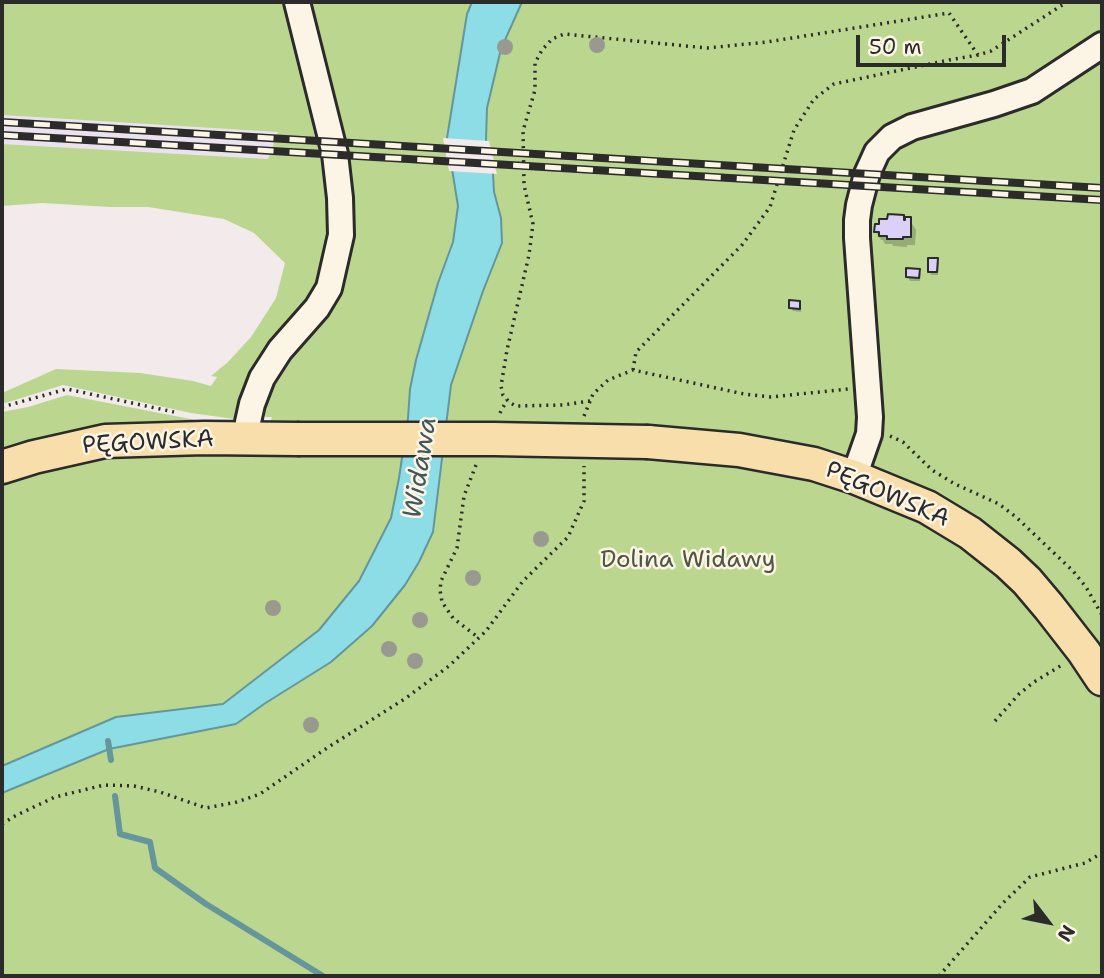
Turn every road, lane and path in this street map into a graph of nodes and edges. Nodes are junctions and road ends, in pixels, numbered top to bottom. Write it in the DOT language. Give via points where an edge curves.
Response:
graph roads {
  1 [pos="297,2"];
  2 [pos="1067,2"];
  3 [pos="1102,45"];
  4 [pos="978,55"];
  5 [pos="867,387"];
  6 [pos="507,400"];
  7 [pos="590,400"];
  8 [pos="2,407"];
  9 [pos="184,414"];
  10 [pos="495,424"];
  11 [pos="869,434"];
  12 [pos="249,439"];
  13 [pos="478,460"];
  14 [pos="2,467"];
  15 [pos="854,477"];
  16 [pos="568,537"];
  17 [pos="1102,615"];
  18 [pos="479,638"];
  19 [pos="1084,652"];
  20 [pos="1102,679"];
  21 [pos="995,721"];
  22 [pos="2,824"];
  23 [pos="1102,853"];
  24 [pos="939,976"];
  1 -- 12 [label="lane" via="335,154 341,235 329,288 262,378 248,422"];
  2 -- 4 [label="path"];
  3 -- 5 [label="lane" via="1032,90 912,127 877,152 857,220"];
  4 -- 5 [label="path" via="834,84 814,99 794,130 770,207 742,245 636,352 633,370 771,397"];
  4 -- 6 [label="path" via="949,13 707,48 564,34 552,39 535,63 535,90 523,131 524,184 533,224 501,386"];
  5 -- 11 [label="lane"];
  6 -- 7 [label="path" via="516,406"];
  6 -- 10 [label="path"];
  8 -- 9 [label="path" via="67,389"];
  11 -- 15 [label="lane"];
  11 -- 17 [label="path" via="903,442 932,470 1016,517 1073,571"];
  12 -- 14 [label="main road, PĘGOWSKA" via="105,442"];
  12 -- 15 [label="main road, PĘGOWSKA, bridge" via="648,442 738,450 814,464"];
  13 -- 18 [label="path" via="464,496 457,548 440,590 453,618"];
  15 -- 19 [label="main road, PĘGOWSKA" via="927,507 985,545 1027,581"];
  16 -- 18 [label="path" via="523,581"];
  18 -- 22 [label="path" via="405,698 260,794 206,808 134,786 104,785 55,797"];
  19 -- 20 [label="main road, PĘGOWSKA"];
  19 -- 21 [label="path" via="1018,694"];
  23 -- 24 [label="path" via="1085,863 1030,877"];
}
